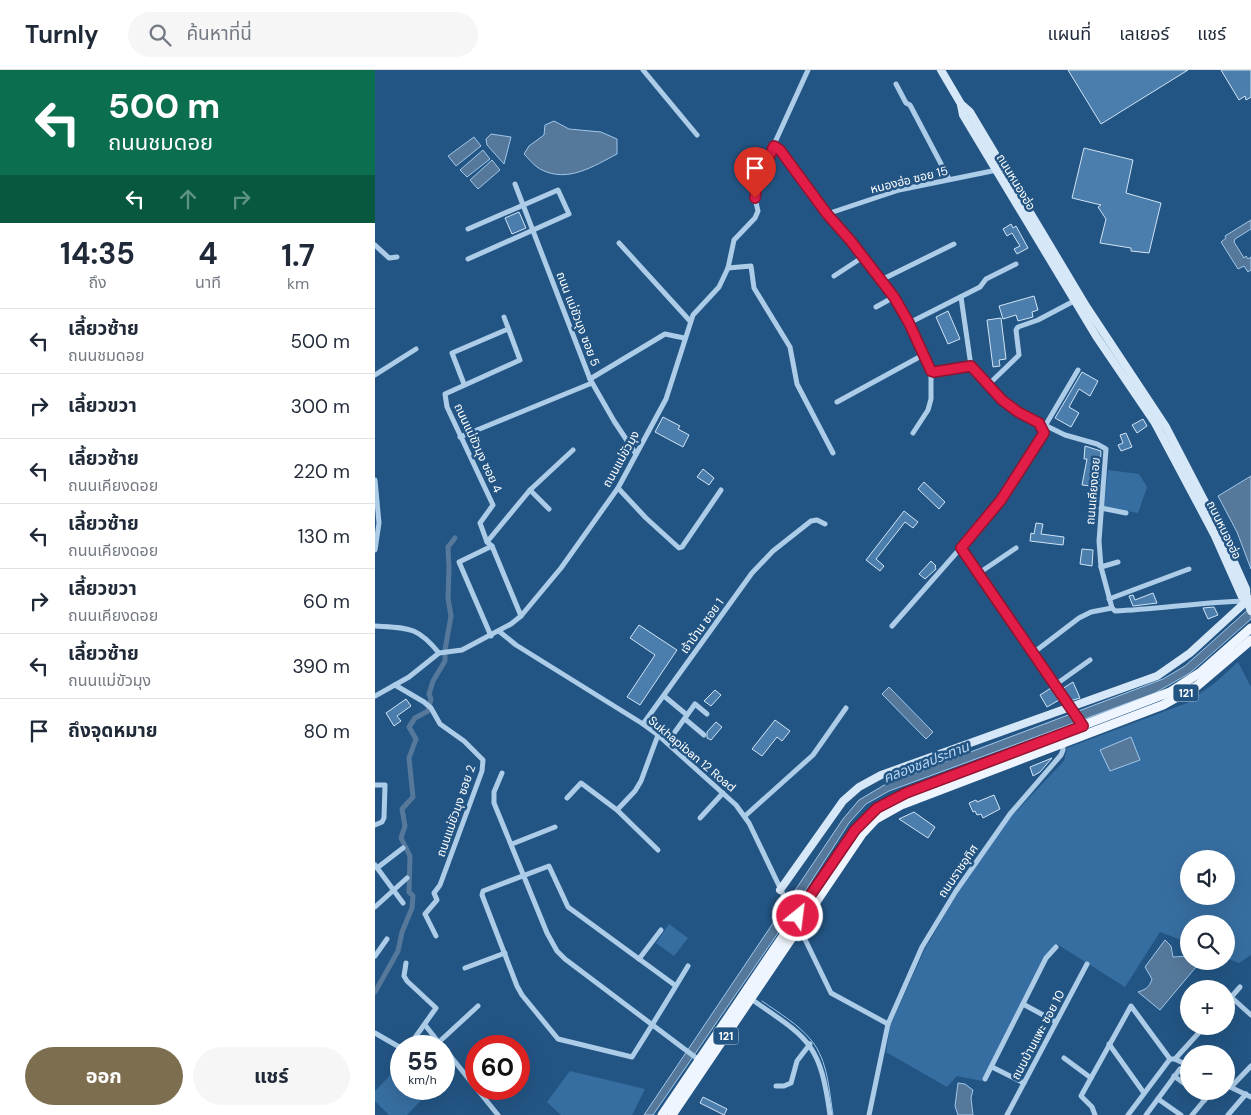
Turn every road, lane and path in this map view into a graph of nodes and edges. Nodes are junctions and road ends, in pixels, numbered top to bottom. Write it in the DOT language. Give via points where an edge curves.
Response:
graph roads {
  1 [pos="643,70"];
  2 [pos="808,70"];
  3 [pos="941,70"];
  4 [pos="896,84"];
  5 [pos="961,104"];
  6 [pos="697,135"];
  7 [pos="774,146"];
  8 [pos="997,170"];
  9 [pos="949,179"];
  10 [pos="515,184"];
  11 [pos="1014,193"];
  12 [pos="523,204"];
  13 [pos="827,214"];
  14 [pos="468,229"];
  15 [pos="534,230"];
  16 [pos="619,243"];
  17 [pos="953,244"];
  18 [pos="375,245"];
  19 [pos="397,257"];
  20 [pos="863,257"];
  21 [pos="467,259"];
  22 [pos="1016,264"];
  23 [pos="728,268"];
  24 [pos="834,276"];
  25 [pos="881,280"];
  26 [pos="894,297"];
  27 [pos="961,297"];
  28 [pos="1079,302"];
  29 [pos="876,307"];
  30 [pos="504,317"];
  31 [pos="690,321"];
  32 [pos="909,323"];
  33 [pos="508,329"];
  34 [pos="684,338"];
  35 [pos="416,349"];
  36 [pos="923,355"];
  37 [pos="971,366"];
  38 [pos="1078,370"];
  39 [pos="931,371"];
  40 [pos="375,374"];
  41 [pos="591,381"];
  42 [pos="464,384"];
  43 [pos="987,386"];
  44 [pos="837,402"];
  45 [pos="1039,423"];
  46 [pos="1045,426"];
  47 [pos="1163,429"];
  48 [pos="913,433"];
  49 [pos="461,437"];
  50 [pos="573,450"];
  51 [pos="636,454"];
  52 [pos="833,454"];
  53 [pos="375,480"];
  54 [pos="618,488"];
  55 [pos="530,490"];
  56 [pos="721,490"];
  57 [pos="1101,508"];
  58 [pos="549,509"];
  59 [pos="376,510"];
  60 [pos="1126,513"];
  61 [pos="825,524"];
  62 [pos="487,542"];
  63 [pos="492,546"];
  64 [pos="961,548"];
  65 [pos="1016,548"];
  66 [pos="375,550"];
  67 [pos="1118,562"];
  68 [pos="1101,568"];
  69 [pos="1189,569"];
  70 [pos="979,574"];
  71 [pos="1243,582"];
  72 [pos="1251,585"];
  73 [pos="1109,599"];
  74 [pos="1249,599"];
  75 [pos="1112,608"];
  76 [pos="1251,611"];
  77 [pos="521,616"];
  78 [pos="375,626"];
  79 [pos="892,626"];
  80 [pos="1251,628"];
  81 [pos="501,632"];
  82 [pos="491,636"];
  83 [pos="1251,640"];
  84 [pos="439,653"];
  85 [pos="1033,653"];
  86 [pos="1090,660"];
  87 [pos="395,685"];
  88 [pos="1055,685"];
  89 [pos="375,696"];
  90 [pos="664,696"];
  91 [pos="1069,707"];
  92 [pos="846,708"];
  93 [pos="707,714"];
  94 [pos="686,717"];
  95 [pos="643,724"];
  96 [pos="1083,726"];
  97 [pos="658,735"];
  98 [pos="704,735"];
  99 [pos="1061,739"];
  100 [pos="667,743"];
  101 [pos="502,773"];
  102 [pos="375,785"];
  103 [pos="723,793"];
  104 [pos="567,798"];
  105 [pos="617,810"];
  106 [pos="745,816"];
  107 [pos="700,818"];
  108 [pos="375,825"];
  109 [pos="555,828"];
  110 [pos="512,844"];
  111 [pos="403,848"];
  112 [pos="658,850"];
  113 [pos="376,867"];
  114 [pos="525,876"];
  115 [pos="407,878"];
  116 [pos="393,890"];
  117 [pos="781,892"];
  118 [pos="403,903"];
  119 [pos="375,907"];
  120 [pos="806,908"];
  121 [pos="794,917"];
  122 [pos="661,930"];
  123 [pos="797,930"];
  124 [pos="436,936"];
  125 [pos="387,940"];
  126 [pos="1056,947"];
  127 [pos="773,948"];
  128 [pos="505,953"];
  129 [pos="375,956"];
  130 [pos="639,959"];
  131 [pos="406,963"];
  132 [pos="1087,964"];
  133 [pos="689,966"];
  134 [pos="465,968"];
  135 [pos="676,986"];
  136 [pos="1240,987"];
  137 [pos="1235,993"];
  138 [pos="751,999"];
  139 [pos="1235,1001"];
  140 [pos="1023,1004"];
  141 [pos="478,1006"];
  142 [pos="1251,1015"];
  143 [pos="1056,1022"];
  144 [pos="887,1024"];
  145 [pos="425,1025"];
  146 [pos="652,1025"];
  147 [pos="375,1033"];
  148 [pos="417,1035"];
  149 [pos="433,1035"];
  150 [pos="452,1035"];
  151 [pos="1196,1035"];
  152 [pos="390,1042"];
  153 [pos="809,1044"];
  154 [pos="1109,1044"];
  155 [pos="1064,1058"];
  156 [pos="1173,1059"];
  157 [pos="699,1060"];
  158 [pos="455,1062"];
  159 [pos="1180,1062"];
  160 [pos="1251,1066"];
  161 [pos="992,1067"];
  162 [pos="1180,1069"];
  163 [pos="465,1074"];
  164 [pos="1174,1076"];
  165 [pos="1091,1078"];
  166 [pos="985,1079"];
  167 [pos="1180,1080"];
  168 [pos="1235,1081"];
  169 [pos="1024,1084"];
  170 [pos="776,1086"];
  171 [pos="1235,1089"];
  172 [pos="1144,1093"];
  173 [pos="1248,1096"];
  174 [pos="1158,1099"];
  175 [pos="486,1100"];
  176 [pos="1205,1100"];
  177 [pos="498,1115"];
  178 [pos="662,1115"];
  179 [pos="672,1115"];
  180 [pos="830,1115"];
  181 [pos="869,1115"];
  182 [pos="1007,1115"];
  183 [pos="1095,1115"];
  184 [pos="1128,1115"];
  185 [pos="1146,1115"];
  186 [pos="1181,1115"];
  187 [pos="1192,1115"];
  188 [pos="1228,1115"];
  1 -- 6 [label="street"];
  2 -- 7 [label="street, ถนนแม่ขัวมุง"];
  3 -- 5 [label="street, ถนนหนองฮ่อ"];
  4 -- 9 [label="street"];
  5 -- 8 [label="street, ถนนหนองฮ่อ" via="963,115"];
  5 -- 11 [label="street, ถนนหนองฮ่อ" via="970,112"];
  7 -- 13 [label="street"];
  7 -- 23 [label="street, ถนนแม่ขัวมุง" via="757,184 755,198 758,211 734,240"];
  8 -- 9 [label="street, หนองฮ่อ ซอย 15"];
  8 -- 11 [label="street, ถนนหนองฮ่อ"];
  9 -- 13 [label="street, หนองฮ่อ ซอย 15" via="899,190"];
  10 -- 12 [label="street, ถนน แม่ขัวมุง ซอย 5"];
  11 -- 28 [label="street, ถนนหนองฮ่อ"];
  12 -- 14 [label="street"];
  12 -- 15 [label="street, ถนน แม่ขัวมุง ซอย 5"];
  12 -- 15 [label="street" via="558,190 569,214"];
  13 -- 20 [label="street"];
  15 -- 21 [label="street"];
  15 -- 41 [label="street, ถนน แม่ขัวมุง ซอย 5"];
  16 -- 31 [label="street"];
  17 -- 25 [label="street"];
  18 -- 19 [label="street" via="389,258"];
  20 -- 24 [label="street"];
  20 -- 25 [label="street"];
  22 -- 27 [label="street" via="986,279"];
  23 -- 31 [label="street, ถนนแม่ขัวมุง" via="719,287"];
  23 -- 52 [label="street" via="751,266 754,288 790,347 797,384"];
  25 -- 26 [label="street"];
  26 -- 29 [label="street"];
  26 -- 32 [label="street"];
  27 -- 32 [label="street"];
  27 -- 37 [label="street"];
  28 -- 43 [label="street" via="1017,327 1019,356"];
  28 -- 47 [label="street, ถนนหนองฮ่อ"];
  30 -- 33 [label="street"];
  31 -- 34 [label="street, ถนนแม่ขัวมุง"];
  32 -- 36 [label="street"];
  33 -- 42 [label="street" via="520,360"];
  33 -- 42 [label="street" via="452,353"];
  34 -- 41 [label="street" via="665,334"];
  34 -- 51 [label="street, ถนนแม่ขัวมุง" via="666,399"];
  35 -- 40 [label="street"];
  36 -- 39 [label="street"];
  36 -- 44 [label="street"];
  37 -- 39 [label="street"];
  37 -- 43 [label="street, ถนนเคียงดอย"];
  38 -- 46 [label="street"];
  39 -- 48 [label="street" via="928,410"];
  41 -- 49 [label="street"];
  41 -- 51 [label="street, ถนน แม่ขัวมุง ซอย 5"];
  42 -- 49 [label="street, ถนนแม่ขัวมุง ซอย 4" via="445,394 447,407"];
  43 -- 45 [label="street, ถนนเคียงดอย" via="1009,406"];
  45 -- 46 [label="street, ถนนเคียงดอย"];
  45 -- 64 [label="street" via="1044,433 1001,500"];
  46 -- 57 [label="street, ถนนเคียงดอย" via="1106,449"];
  47 -- 71 [label="street, ถนนหนองฮ่อ" via="1221,531"];
  47 -- 74 [label="street, ถนนหนองฮ่อ" via="1242,597"];
  49 -- 62 [label="street, ถนนแม่ขัวมุง ซอย 4" via="493,505 480,523"];
  50 -- 55 [label="street"];
  51 -- 54 [label="street, ถนนแม่ขัวมุง"];
  53 -- 59 [label="street"];
  54 -- 56 [label="street" via="679,548"];
  54 -- 77 [label="street, ถนนแม่ขัวมุง" via="561,568"];
  55 -- 58 [label="street"];
  55 -- 62 [label="street"];
  57 -- 60 [label="street"];
  57 -- 68 [label="street, ถนนเคียงดอย"];
  59 -- 66 [label="street" via="379,529"];
  61 -- 90 [label="street, เจ้าบ้าน ซอย 1" via="811,521 782,543 752,573"];
  62 -- 63 [label="street"];
  63 -- 77 [label="street"];
  63 -- 82 [label="street" via="459,562"];
  64 -- 70 [label="street"];
  64 -- 79 [label="street"];
  65 -- 70 [label="street"];
  67 -- 68 [label="street"];
  68 -- 73 [label="street, ถนนเคียงดอย"];
  69 -- 73 [label="street"];
  70 -- 85 [label="street"];
  71 -- 72 [label="street"];
  71 -- 74 [label="street, ถนนหนองฮ่อ"];
  73 -- 75 [label="street, ถนนเคียงดอย"];
  74 -- 75 [label="street" via="1158,609 1115,611"];
  74 -- 76 [label="street"];
  74 -- 91 [label="street" via="1190,653 1157,676"];
  75 -- 85 [label="street" via="1079,618"];
  77 -- 81 [label="street, ถนนแม่ขัวมุง"];
  78 -- 84 [label="street" via="413,630"];
  80 -- 96 [label="main road, 121" via="1183,685"];
  81 -- 82 [label="street, ถนนแม่ขัวมุง"];
  81 -- 95 [label="street, Sukhapiban 12 Road" via="558,672"];
  82 -- 84 [label="street, ถนนแม่ขัวมุง" via="462,650"];
  83 -- 99 [label="main road, 121" via="1209,677 1163,705"];
  84 -- 87 [label="street, ถนนแม่ขัวมุง"];
  85 -- 88 [label="street"];
  86 -- 88 [label="street"];
  87 -- 89 [label="street, ถนนแม่ขัวมุง"];
  87 -- 124 [label="street, ถนนแม่ขัวมุง ซอย 2" via="424,702 439,724 464,741 483,760 440,886 434,893 437,900 425,914"];
  88 -- 91 [label="street"];
  90 -- 94 [label="street"];
  90 -- 95 [label="street, เจ้าบ้าน ซอย 1"];
  91 -- 96 [label="street"];
  91 -- 117 [label="street" via="866,783 837,808"];
  92 -- 106 [label="street" via="813,754"];
  93 -- 94 [label="street" via="695,704"];
  94 -- 98 [label="street"];
  94 -- 100 [label="street"];
  95 -- 97 [label="street, Sukhapiban 12 Road"];
  96 -- 99 [label="main road, 121"];
  97 -- 100 [label="street, Sukhapiban 12 Road"];
  97 -- 105 [label="street" via="641,781"];
  99 -- 120 [label="main road, 121" via="886,813 862,834"];
  99 -- 144 [label="street, ถนนราชอุทิศ" via="1061,754 1010,814 956,891 922,947"];
  100 -- 103 [label="street, Sukhapiban 12 Road"];
  101 -- 110 [label="street" via="494,792 494,802"];
  102 -- 108 [label="street" via="385,786 384,818"];
  103 -- 106 [label="street, Sukhapiban 12 Road"];
  103 -- 107 [label="street"];
  104 -- 105 [label="street" via="581,783"];
  105 -- 112 [label="street"];
  106 -- 117 [label="street, Sukhapiban 12 Road"];
  109 -- 110 [label="street"];
  110 -- 114 [label="street"];
  111 -- 113 [label="street"];
  113 -- 116 [label="street"];
  114 -- 128 [label="street" via="483,891"];
  114 -- 130 [label="street" via="549,866 568,907"];
  114 -- 146 [label="street" via="557,951"];
  115 -- 116 [label="street"];
  116 -- 118 [label="street"];
  116 -- 119 [label="street"];
  117 -- 121 [label="street, Sukhapiban 12 Road"];
  120 -- 121 [label="main road, 121"];
  120 -- 123 [label="main road, 121"];
  121 -- 127 [label="main road, 121"];
  122 -- 130 [label="street"];
  123 -- 127 [label="main road" via="793,929 783,944"];
  123 -- 138 [label="main road, 121"];
  123 -- 144 [label="street" via="831,993"];
  125 -- 129 [label="street"];
  126 -- 140 [label="street" via="1046,958"];
  127 -- 157 [label="main road, 121"];
  128 -- 134 [label="street"];
  128 -- 146 [label="street" via="522,995 558,1039 629,1058"];
  130 -- 135 [label="street"];
  131 -- 145 [label="street" via="404,976 407,982 436,1008"];
  132 -- 143 [label="street, ถนนบ้านแพะ ซอย 10"];
  133 -- 135 [label="street"];
  135 -- 146 [label="street"];
  136 -- 137 [label="street"];
  138 -- 153 [label="street" via="793,1028"];
  138 -- 179 [label="main road, 121"];
  139 -- 142 [label="street"];
  140 -- 143 [label="street"];
  140 -- 161 [label="street"];
  141 -- 150 [label="street"];
  143 -- 169 [label="street, ถนนบ้านแพะ ซอย 10"];
  144 -- 181 [label="street, ถนนราชอุทิศ"];
  145 -- 148 [label="street"];
  145 -- 149 [label="street"];
  146 -- 157 [label="street"];
  147 -- 152 [label="street"];
  151 -- 156 [label="street"];
  153 -- 170 [label="street" via="797,1061 791,1083"];
  153 -- 180 [label="street" via="821,1067"];
  154 -- 156 [label="street" via="1131,1006"];
  154 -- 165 [label="street"];
  154 -- 172 [label="street"];
  155 -- 165 [label="street"];
  156 -- 159 [label="street"];
  156 -- 172 [label="street"];
  157 -- 178 [label="main road, 121"];
  158 -- 163 [label="street"];
  160 -- 168 [label="street"];
  161 -- 166 [label="street"];
  161 -- 169 [label="street"];
  162 -- 164 [label="street"];
  164 -- 167 [label="street"];
  164 -- 174 [label="street"];
  165 -- 183 [label="street" via="1081,1096 1093,1107"];
  169 -- 182 [label="street, ถนนบ้านแพะ ซอย 10"];
  171 -- 173 [label="street"];
  172 -- 184 [label="street"];
  173 -- 188 [label="street"];
  174 -- 185 [label="street"];
  174 -- 186 [label="street"];
  175 -- 177 [label="street"];
  176 -- 187 [label="street"];
}
